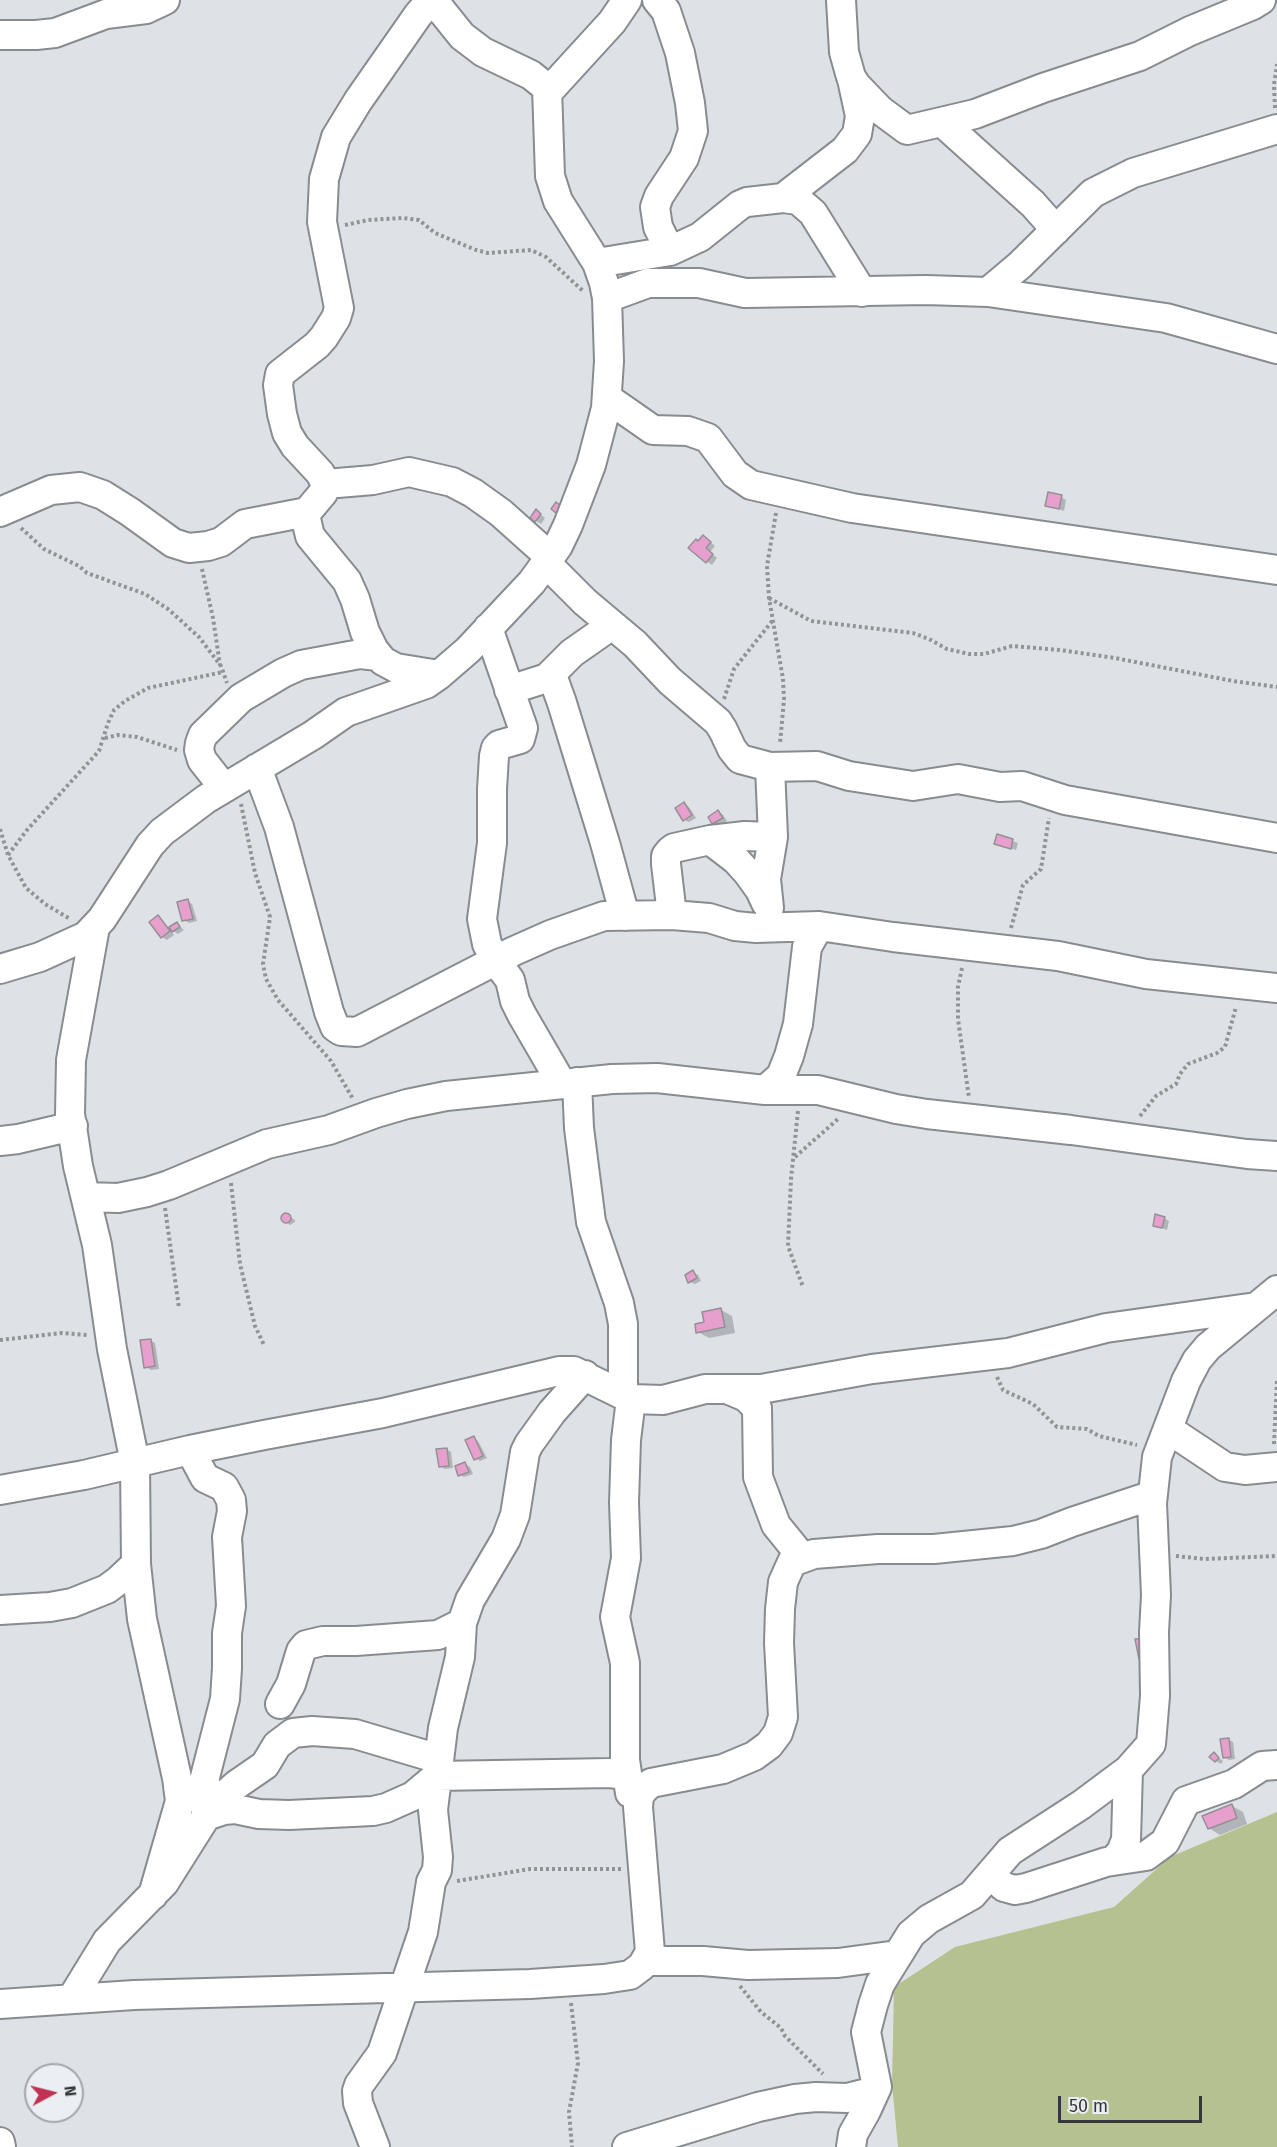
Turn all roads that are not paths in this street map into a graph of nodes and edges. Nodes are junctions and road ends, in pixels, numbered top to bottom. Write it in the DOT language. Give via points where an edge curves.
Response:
graph roads {
  1 [pos="165,0"];
  2 [pos="432,0"];
  3 [pos="627,0"];
  4 [pos="657,0"];
  5 [pos="841,0"];
  6 [pos="1261,0"];
  7 [pos="0,35"];
  8 [pos="851,77"];
  9 [pos="548,92"];
  10 [pos="942,122"];
  11 [pos="1274,130"];
  12 [pos="783,198"];
  13 [pos="1056,230"];
  14 [pos="670,252"];
  15 [pos="597,263"];
  16 [pos="862,292"];
  17 [pos="988,292"];
  18 [pos="607,300"];
  19 [pos="1277,349"];
  20 [pos="607,398"];
  21 [pos="326,484"];
  22 [pos="1,512"];
  23 [pos="307,512"];
  24 [pos="547,560"];
  25 [pos="1277,570"];
  26 [pos="612,625"];
  27 [pos="488,628"];
  28 [pos="378,656"];
  29 [pos="439,675"];
  30 [pos="552,675"];
  31 [pos="509,690"];
  32 [pos="774,766"];
  33 [pos="238,780"];
  34 [pos="773,837"];
  35 [pos="1277,838"];
  36 [pos="710,840"];
  37 [pos="625,915"];
  38 [pos="672,915"];
  39 [pos="778,917"];
  40 [pos="819,926"];
  41 [pos="94,928"];
  42 [pos="496,961"];
  43 [pos="0,969"];
  44 [pos="1277,988"];
  45 [pos="570,1083"];
  46 [pos="765,1090"];
  47 [pos="73,1126"];
  48 [pos="0,1142"];
  49 [pos="1277,1156"];
  50 [pos="86,1197"];
  51 [pos="1267,1299"];
  52 [pos="585,1375"];
  53 [pos="727,1389"];
  54 [pos="627,1397"];
  55 [pos="1168,1429"];
  56 [pos="190,1450"];
  57 [pos="135,1463"];
  58 [pos="1274,1467"];
  59 [pos="0,1490"];
  60 [pos="1153,1495"];
  61 [pos="802,1557"];
  62 [pos="136,1564"];
  63 [pos="0,1610"];
  64 [pos="462,1623"];
  65 [pos="280,1704"];
  66 [pos="1277,1766"];
  67 [pos="438,1768"];
  68 [pos="1128,1770"];
  69 [pos="626,1775"];
  70 [pos="206,1816"];
  71 [pos="641,1834"];
  72 [pos="1113,1861"];
  73 [pos="990,1874"];
  74 [pos="153,1895"];
  75 [pos="897,1955"];
  76 [pos="647,1961"];
  77 [pos="405,1988"];
  78 [pos="72,1998"];
  79 [pos="0,2004"];
  80 [pos="875,2091"];
  81 [pos="0,2142"];
  82 [pos="1,2147"];
  83 [pos="375,2147"];
  84 [pos="627,2147"];
  85 [pos="851,2147"];
  1 -- 7 [label="street" via="146,9 106,15 55,33"];
  2 -- 9 [label="street" via="462,36 483,52 531,75"];
  2 -- 21 [label="street" via="336,137 324,179 322,222 338,312 317,345 280,374 278,385 287,433"];
  3 -- 9 [label="street"];
  4 -- 14 [label="street" via="666,11 680,53 693,131 684,158 655,207 658,227"];
  5 -- 8 [label="street" via="844,52"];
  6 -- 10 [label="street" via="1140,56"];
  8 -- 10 [label="street" via="903,129"];
  8 -- 12 [label="street" via="860,116 857,134 845,150"];
  9 -- 15 [label="street" via="550,176 558,201"];
  10 -- 13 [label="street" via="1033,204"];
  11 -- 13 [label="street" via="1133,173 1093,193"];
  12 -- 14 [label="street" via="741,205 700,237"];
  12 -- 16 [label="street" via="798,200 813,213"];
  13 -- 17 [label="street"];
  14 -- 15 [label="street"];
  15 -- 18 [label="street"];
  16 -- 17 [label="street"];
  16 -- 18 [label="street" via="745,293 699,282 648,283"];
  17 -- 19 [label="street" via="1166,318"];
  18 -- 20 [label="street"];
  20 -- 24 [label="street" via="591,465 568,525"];
  20 -- 25 [label="street" via="653,430 702,434 727,465 751,485 852,508"];
  21 -- 23 [label="street"];
  21 -- 24 [label="street" via="409,472 452,482 501,513"];
  22 -- 23 [label="street" via="51,490 80,487 104,495 172,543 199,548 221,542 245,524"];
  23 -- 28 [label="street" via="310,536 347,581"];
  24 -- 26 [label="street"];
  24 -- 27 [label="street" via="532,582"];
  26 -- 30 [label="street" via="572,653"];
  26 -- 32 [label="street" via="718,722 740,759"];
  27 -- 29 [label="street"];
  27 -- 31 [label="street"];
  28 -- 29 [label="street" via="396,668"];
  28 -- 33 [label="street" via="353,655 301,665 236,704 203,735 199,750 202,760"];
  29 -- 33 [label="street" via="426,684 346,712"];
  30 -- 31 [label="street"];
  30 -- 37 [label="street"];
  31 -- 42 [label="street" via="523,728 520,739 500,745 494,756 492,843 483,919 487,944"];
  32 -- 34 [label="street"];
  32 -- 35 [label="street" via="817,766 849,776 913,786 952,780 1022,786 1052,796"];
  33 -- 41 [label="street" via="206,799 150,845"];
  33 -- 42 [label="street" via="279,827 335,1027 357,1032"];
  34 -- 36 [label="street"];
  34 -- 39 [label="street" via="766,879"];
  36 -- 38 [label="street" via="674,848 666,856"];
  36 -- 39 [label="street" via="747,872"];
  37 -- 38 [label="street"];
  37 -- 42 [label="street" via="604,916 580,924"];
  38 -- 39 [label="street" via="756,928"];
  39 -- 40 [label="street"];
  40 -- 44 [label="street" via="1058,956 1146,974"];
  40 -- 46 [label="street" via="807,947 798,1024 789,1056 781,1076"];
  41 -- 43 [label="street" via="69,945"];
  41 -- 47 [label="street" via="71,1060"];
  42 -- 45 [label="street" via="510,980 522,1015"];
  45 -- 46 [label="street" via="657,1078"];
  45 -- 50 [label="street" via="407,1104 329,1130 267,1144 162,1187 118,1198"];
  45 -- 54 [label="street" via="591,1222 623,1324"];
  46 -- 49 [label="street" via="818,1090 917,1113"];
  47 -- 48 [label="street"];
  47 -- 50 [label="street"];
  50 -- 57 [label="street"];
  51 -- 53 [label="street" via="1106,1328 995,1355 872,1369 761,1389"];
  51 -- 55 [label="street" via="1197,1360"];
  52 -- 54 [label="street"];
  52 -- 56 [label="street" via="560,1371 383,1413"];
  52 -- 64 [label="street" via="552,1412 525,1452 515,1515"];
  53 -- 54 [label="street" via="705,1389 663,1400"];
  53 -- 61 [label="street" via="746,1397 757,1408 758,1477 776,1525"];
  54 -- 69 [label="street" via="626,1558 615,1617 625,1663"];
  55 -- 58 [label="street" via="1225,1467"];
  55 -- 60 [label="street" via="1157,1457"];
  56 -- 57 [label="street"];
  56 -- 70 [label="street" via="205,1478 224,1487 232,1511 227,1537 231,1606 225,1699 205,1777"];
  57 -- 59 [label="street"];
  57 -- 62 [label="street"];
  60 -- 61 [label="street" via="1013,1541"];
  60 -- 68 [label="street" via="1156,1596 1152,1738"];
  61 -- 71 [label="street" via="792,1562 783,1582 779,1643 783,1717 778,1732 754,1756 723,1769 651,1783 639,1796"];
  62 -- 63 [label="street" via="107,1588 72,1603"];
  62 -- 74 [label="street" via="146,1639 180,1802"];
  64 -- 65 [label="street" via="438,1635 306,1645"];
  64 -- 67 [label="street" via="460,1657"];
  66 -- 72 [label="street" via="1262,1766 1234,1784 1189,1799 1160,1847 1146,1856"];
  67 -- 69 [label="street"];
  67 -- 70 [label="street" via="413,1796 373,1811 289,1815 236,1809"];
  67 -- 70 [label="street" via="356,1734 293,1732 277,1745 265,1765 217,1801"];
  67 -- 77 [label="street" via="433,1809 438,1863 423,1932"];
  68 -- 72 [label="street" via="1126,1840"];
  68 -- 73 [label="street" via="1081,1806 1010,1851"];
  69 -- 71 [label="street"];
  70 -- 74 [label="street" via="177,1865"];
  71 -- 76 [label="street" via="650,1952"];
  72 -- 73 [label="street" via="1015,1890"];
  73 -- 75 [label="street" via="972,1895 911,1934"];
  74 -- 78 [label="street" via="107,1941"];
  75 -- 76 [label="street" via="837,1963"];
  75 -- 80 [label="street" via="880,1984 866,2032 877,2083"];
  76 -- 77 [label="street" via="630,1975 568,1982"];
  77 -- 78 [label="street"];
  77 -- 83 [label="street" via="382,2053 357,2091"];
  78 -- 79 [label="street"];
  80 -- 84 [label="street" via="847,2098 806,2098 758,2107"];
  80 -- 85 [label="street" via="853,2134"];
  81 -- 82 [label="street"];
}
